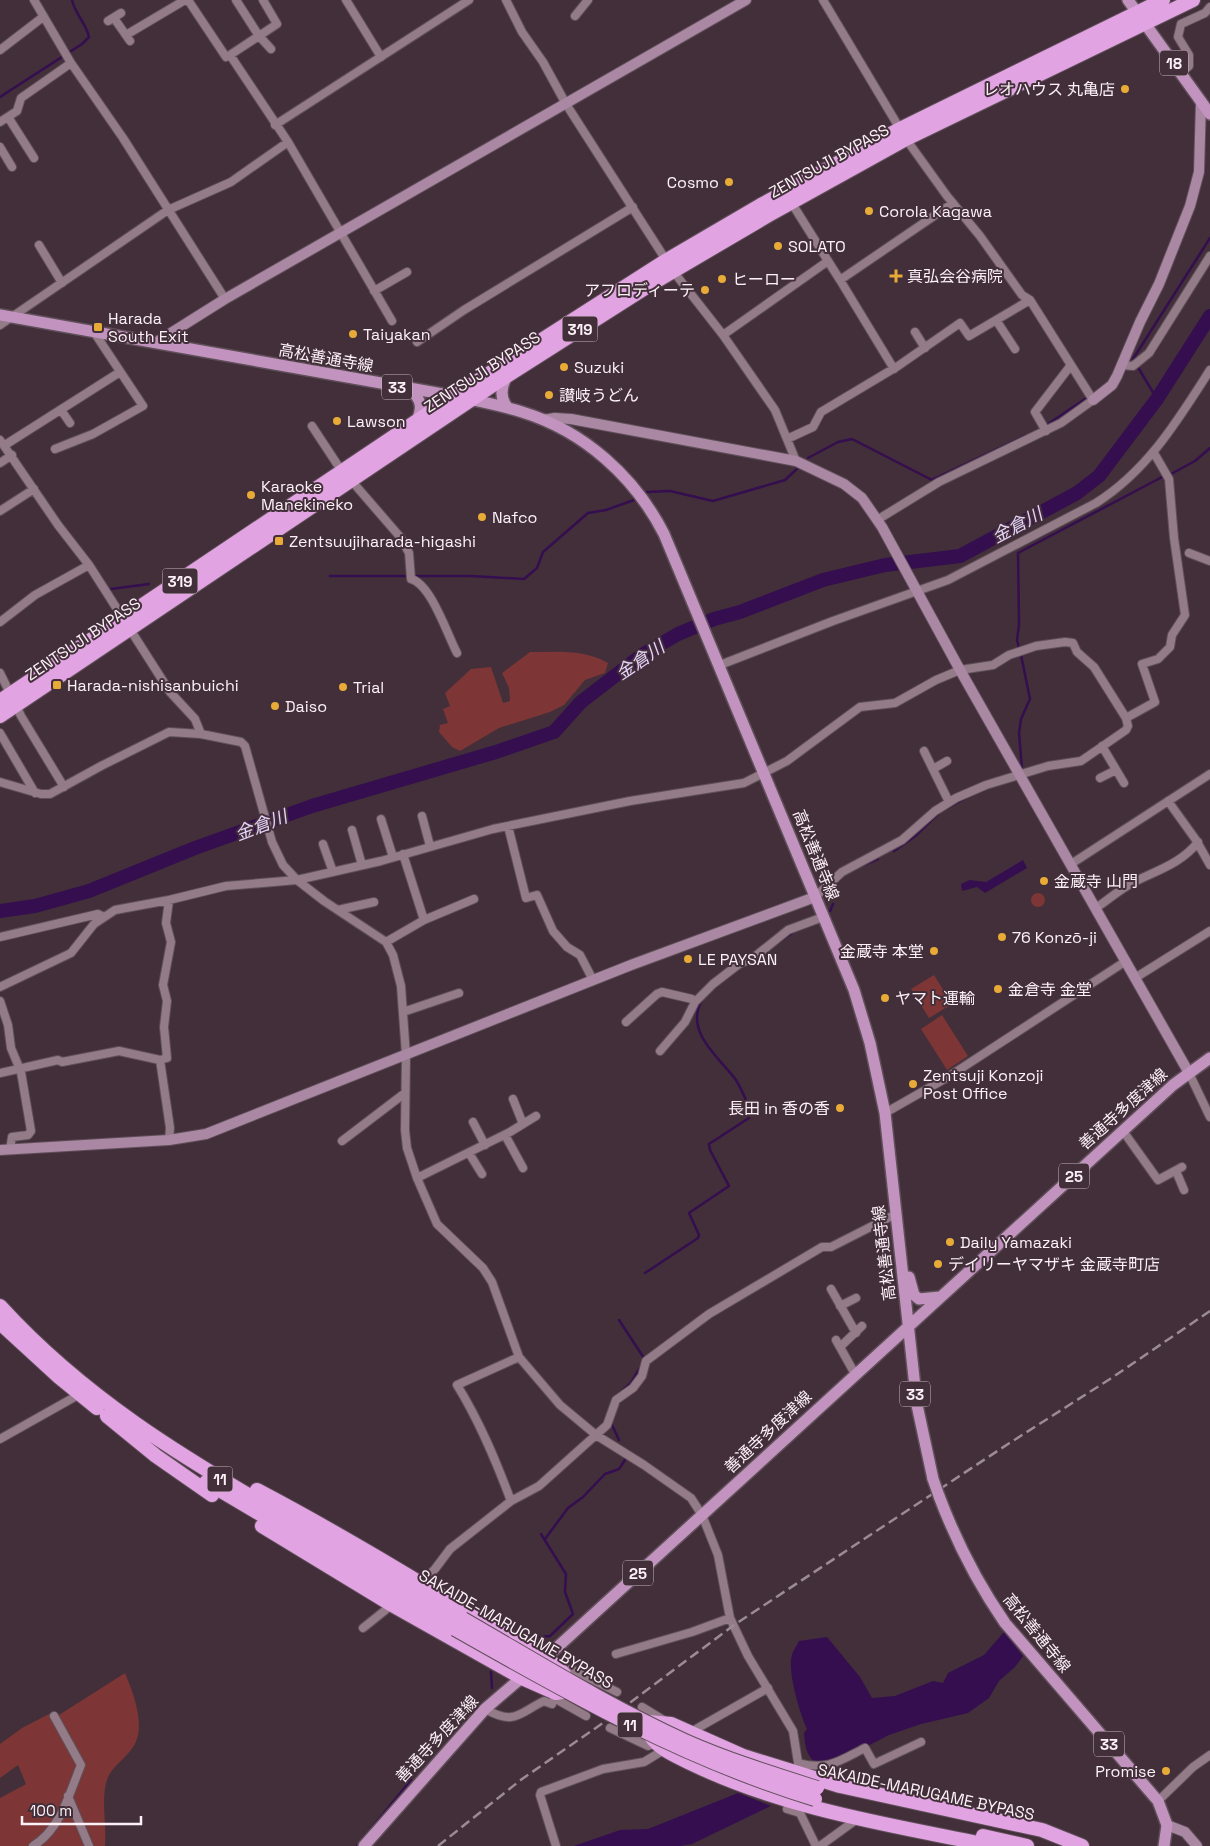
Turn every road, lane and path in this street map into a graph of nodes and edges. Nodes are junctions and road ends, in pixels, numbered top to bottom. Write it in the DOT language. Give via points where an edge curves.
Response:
graph roads {
  1 [pos="34,0"];
  2 [pos="186,0"];
  3 [pos="236,0"];
  4 [pos="263,0"];
  5 [pos="346,0"];
  6 [pos="469,0"];
  7 [pos="506,0"];
  8 [pos="588,0"];
  9 [pos="746,0"];
  10 [pos="823,0"];
  11 [pos="1128,0"];
  12 [pos="1163,0"];
  13 [pos="1193,0"];
  14 [pos="1210,7"];
  15 [pos="575,16"];
  16 [pos="43,17"];
  17 [pos="114,17"];
  18 [pos="1141,17"];
  19 [pos="260,36"];
  20 [pos="272,49"];
  21 [pos="0,50"];
  22 [pos="230,55"];
  23 [pos="381,56"];
  24 [pos="72,64"];
  25 [pos="1180,73"];
  26 [pos="1201,101"];
  27 [pos="566,104"];
  28 [pos="1210,114"];
  29 [pos="8,117"];
  30 [pos="0,122"];
  31 [pos="275,125"];
  32 [pos="903,134"];
  33 [pos="288,142"];
  34 [pos="0,147"];
  35 [pos="34,158"];
  36 [pos="12,167"];
  37 [pos="791,202"];
  38 [pos="954,203"];
  39 [pos="634,207"];
  40 [pos="168,210"];
  41 [pos="341,232"];
  42 [pos="39,245"];
  43 [pos="1210,256"];
  44 [pos="828,261"];
  45 [pos="670,266"];
  46 [pos="407,272"];
  47 [pos="840,280"];
  48 [pos="62,283"];
  49 [pos="374,291"];
  50 [pos="224,299"];
  51 [pos="1030,300"];
  52 [pos="5,316"];
  53 [pos="996,320"];
  54 [pos="392,321"];
  55 [pos="0,325"];
  56 [pos="94,332"];
  57 [pos="915,332"];
  58 [pos="722,335"];
  59 [pos="417,342"];
  60 [pos="155,343"];
  61 [pos="924,348"];
  62 [pos="1015,349"];
  63 [pos="1131,364"];
  64 [pos="1071,365"];
  65 [pos="894,368"];
  66 [pos="1210,370"];
  67 [pos="120,372"];
  68 [pos="507,376"];
  69 [pos="410,389"];
  70 [pos="454,396"];
  71 [pos="471,400"];
  72 [pos="1093,400"];
  73 [pos="508,408"];
  74 [pos="61,410"];
  75 [pos="543,420"];
  76 [pos="70,423"];
  77 [pos="416,423"];
  78 [pos="593,423"];
  79 [pos="312,426"];
  80 [pos="1044,428"];
  81 [pos="787,439"];
  82 [pos="584,442"];
  83 [pos="3,443"];
  84 [pos="55,449"];
  85 [pos="1154,453"];
  86 [pos="12,455"];
  87 [pos="796,461"];
  88 [pos="0,462"];
  89 [pos="347,476"];
  90 [pos="34,489"];
  91 [pos="0,511"];
  92 [pos="877,520"];
  93 [pos="1189,553"];
  94 [pos="1210,561"];
  95 [pos="89,565"];
  96 [pos="917,591"];
  97 [pos="0,622"];
  98 [pos="128,623"];
  99 [pos="457,654"];
  100 [pos="719,664"];
  101 [pos="960,670"];
  102 [pos="0,673"];
  103 [pos="9,700"];
  104 [pos="0,716"];
  105 [pos="1126,718"];
  106 [pos="0,733"];
  107 [pos="201,734"];
  108 [pos="1102,746"];
  109 [pos="924,750"];
  110 [pos="947,761"];
  111 [pos="933,769"];
  112 [pos="1116,770"];
  113 [pos="765,774"];
  114 [pos="1210,774"];
  115 [pos="1020,775"];
  116 [pos="1100,778"];
  117 [pos="0,782"];
  118 [pos="1124,783"];
  119 [pos="64,786"];
  120 [pos="35,793"];
  121 [pos="1168,801"];
  122 [pos="949,802"];
  123 [pos="422,816"];
  124 [pos="381,819"];
  125 [pos="508,826"];
  126 [pos="352,830"];
  127 [pos="1198,842"];
  128 [pos="323,844"];
  129 [pos="430,846"];
  130 [pos="403,854"];
  131 [pos="393,857"];
  132 [pos="1071,864"];
  133 [pos="362,865"];
  134 [pos="1210,865"];
  135 [pos="333,872"];
  136 [pos="297,880"];
  137 [pos="815,897"];
  138 [pos="169,900"];
  139 [pos="474,900"];
  140 [pos="374,902"];
  141 [pos="1096,908"];
  142 [pos="338,910"];
  143 [pos="104,917"];
  144 [pos="823,917"];
  145 [pos="424,920"];
  146 [pos="1210,931"];
  147 [pos="0,937"];
  148 [pos="386,942"];
  149 [pos="1126,960"];
  150 [pos="1135,978"];
  151 [pos="593,980"];
  152 [pos="0,987"];
  153 [pos="459,993"];
  154 [pos="0,1001"];
  155 [pos="695,1002"];
  156 [pos="403,1012"];
  157 [pos="626,1022"];
  158 [pos="660,1051"];
  159 [pos="406,1055"];
  160 [pos="1210,1058"];
  161 [pos="160,1060"];
  162 [pos="19,1068"];
  163 [pos="0,1073"];
  164 [pos="1189,1073"];
  165 [pos="405,1093"];
  166 [pos="513,1099"];
  167 [pos="884,1113"];
  168 [pos="536,1116"];
  169 [pos="1210,1117"];
  170 [pos="473,1122"];
  171 [pos="523,1124"];
  172 [pos="1123,1131"];
  173 [pos="505,1135"];
  174 [pos="170,1140"];
  175 [pos="342,1141"];
  176 [pos="485,1145"];
  177 [pos="5,1150"];
  178 [pos="469,1153"];
  179 [pos="523,1168"];
  180 [pos="482,1174"];
  181 [pos="417,1178"];
  182 [pos="1184,1190"];
  183 [pos="890,1217"];
  184 [pos="898,1238"];
  185 [pos="831,1289"];
  186 [pos="940,1297"];
  187 [pos="856,1298"];
  188 [pos="0,1306"];
  189 [pos="840,1306"];
  190 [pos="906,1307"];
  191 [pos="924,1312"];
  192 [pos="0,1323"];
  193 [pos="862,1326"];
  194 [pos="908,1326"];
  195 [pos="856,1333"];
  196 [pos="884,1348"];
  197 [pos="519,1357"];
  198 [pos="855,1374"];
  199 [pos="80,1394"];
  200 [pos="917,1405"];
  201 [pos="107,1416"];
  202 [pos="148,1433"];
  203 [pos="596,1436"];
  204 [pos="0,1439"];
  205 [pos="511,1501"];
  206 [pos="702,1514"];
  207 [pos="419,1585"];
  208 [pos="393,1604"];
  209 [pos="730,1618"];
  210 [pos="459,1624"];
  211 [pos="362,1628"];
  212 [pos="616,1654"];
  213 [pos="546,1658"];
  214 [pos="563,1672"];
  215 [pos="522,1678"];
  216 [pos="768,1688"];
  217 [pos="617,1692"];
  218 [pos="553,1698"];
  219 [pos="642,1706"];
  220 [pos="485,1708"];
  221 [pos="54,1716"];
  222 [pos="586,1716"];
  223 [pos="667,1725"];
  224 [pos="610,1728"];
  225 [pos="690,1733"];
  226 [pos="921,1742"];
  227 [pos="660,1746"];
  228 [pos="1210,1755"];
  229 [pos="799,1768"];
  230 [pos="816,1793"];
  231 [pos="68,1796"];
  232 [pos="789,1802"];
  233 [pos="1158,1802"];
  234 [pos="855,1817"];
  235 [pos="1167,1825"];
  236 [pos="33,1846"];
  237 [pos="89,1846"];
  238 [pos="364,1846"];
  239 [pos="556,1846"];
  240 [pos="818,1846"];
  241 [pos="993,1846"];
  242 [pos="1026,1846"];
  243 [pos="1081,1846"];
  244 [pos="1164,1846"];
  245 [pos="1197,1846"];
  1 -- 16 [label="street"];
  2 -- 17 [label="street" via="128,38"];
  2 -- 22 [label="street" via="226,57"];
  3 -- 19 [label="street"];
  4 -- 19 [label="street" via="277,24"];
  5 -- 23 [label="street"];
  6 -- 23 [label="street"];
  7 -- 27 [label="street"];
  8 -- 15 [label="street"];
  9 -- 27 [label="street"];
  10 -- 32 [label="street"];
  11 -- 18 [label="main road, 18"];
  12 -- 18 [label="highway, ZENTSUJI BYPASS / 319"];
  13 -- 18 [label="highway, ZENTSUJI BYPASS / 319"];
  14 -- 25 [label="street" via="1205,13 1181,24 1178,38 1189,55 1190,66"];
  16 -- 21 [label="street"];
  16 -- 24 [label="street"];
  18 -- 25 [label="main road, 18"];
  18 -- 32 [label="highway, ZENTSUJI BYPASS / 319"];
  19 -- 20 [label="street"];
  19 -- 22 [label="street"];
  22 -- 31 [label="street"];
  23 -- 31 [label="street"];
  24 -- 29 [label="street" via="21,98 17,111"];
  24 -- 40 [label="street"];
  25 -- 26 [label="main road, 18"];
  26 -- 28 [label="main road, 18"];
  26 -- 63 [label="street" via="1199,172 1190,206"];
  27 -- 39 [label="street"];
  27 -- 41 [label="street"];
  29 -- 30 [label="street"];
  29 -- 35 [label="street"];
  31 -- 33 [label="street"];
  32 -- 37 [label="highway, ZENTSUJI BYPASS / 319"];
  32 -- 38 [label="street"];
  32 -- 45 [label="highway, ZENTSUJI BYPASS / 319" via="761,205"];
  33 -- 40 [label="street" via="230,182"];
  33 -- 41 [label="street"];
  34 -- 36 [label="street"];
  37 -- 44 [label="street"];
  37 -- 45 [label="highway, ZENTSUJI BYPASS / 319"];
  38 -- 47 [label="street"];
  38 -- 51 [label="street" via="1022,295"];
  39 -- 45 [label="street"];
  39 -- 59 [label="street"];
  40 -- 48 [label="street"];
  40 -- 50 [label="street"];
  41 -- 49 [label="street"];
  41 -- 50 [label="street"];
  42 -- 48 [label="street"];
  43 -- 63 [label="street" via="1149,353"];
  44 -- 47 [label="street"];
  44 -- 58 [label="street"];
  45 -- 58 [label="street"];
  45 -- 68 [label="highway, ZENTSUJI BYPASS / 319"];
  45 -- 70 [label="highway, ZENTSUJI BYPASS / 319"];
  46 -- 49 [label="street"];
  47 -- 65 [label="street"];
  48 -- 52 [label="street"];
  49 -- 54 [label="street"];
  50 -- 60 [label="street"];
  51 -- 53 [label="street"];
  51 -- 64 [label="street"];
  52 -- 55 [label="street"];
  52 -- 56 [label="main road, 高松善通寺線 / 33"];
  53 -- 61 [label="street" via="969,336 960,323"];
  53 -- 62 [label="street"];
  56 -- 60 [label="main road, 高松善通寺線 / 33"];
  56 -- 67 [label="street"];
  57 -- 61 [label="street"];
  58 -- 81 [label="street" via="775,410"];
  60 -- 69 [label="main road, 高松善通寺線 / 33"];
  61 -- 65 [label="street"];
  63 -- 72 [label="street"];
  64 -- 72 [label="street"];
  64 -- 80 [label="street" via="1035,412"];
  65 -- 81 [label="street" via="821,412 813,427"];
  66 -- 85 [label="street"];
  67 -- 74 [label="street"];
  67 -- 84 [label="street" via="143,406 93,434"];
  68 -- 71 [label="highway, ZENTSUJI BYPASS / 319"];
  68 -- 73 [label="main road" via="501,391"];
  69 -- 70 [label="main road, 高松善通寺線 / 33"];
  69 -- 77 [label="main road" via="421,404"];
  70 -- 71 [label="main road, 高松善通寺線 / 33"];
  70 -- 77 [label="highway, ZENTSUJI BYPASS / 319"];
  71 -- 73 [label="main road, 高松善通寺線 / 33"];
  71 -- 89 [label="highway, ZENTSUJI BYPASS / 319"];
  72 -- 80 [label="street"];
  73 -- 75 [label="main road, 高松善通寺線 / 33"];
  74 -- 76 [label="street"];
  74 -- 83 [label="street"];
  75 -- 78 [label="street" via="555,418"];
  75 -- 82 [label="main road, 高松善通寺線 / 33"];
  77 -- 89 [label="highway, ZENTSUJI BYPASS / 319"];
  78 -- 82 [label="street" via="581,431"];
  78 -- 87 [label="street"];
  79 -- 89 [label="street"];
  80 -- 92 [label="street" via="947,478"];
  81 -- 87 [label="street"];
  82 -- 100 [label="main road, 高松善通寺線 / 33" via="630,482 655,517"];
  83 -- 86 [label="street"];
  85 -- 96 [label="street" via="1114,491 1096,503 987,561"];
  85 -- 105 [label="street" via="1169,479 1185,615 1172,635 1170,647 1158,658 1142,664 1155,702"];
  86 -- 88 [label="street"];
  86 -- 90 [label="street"];
  87 -- 92 [label="street" via="844,484 862,498"];
  89 -- 98 [label="highway, ZENTSUJI BYPASS / 319"];
  89 -- 99 [label="street" via="401,538 408,553 410,576 421,583 430,597"];
  90 -- 91 [label="street"];
  90 -- 95 [label="street"];
  92 -- 96 [label="street"];
  93 -- 94 [label="street"];
  95 -- 97 [label="street" via="35,595"];
  95 -- 98 [label="street"];
  96 -- 100 [label="street"];
  96 -- 101 [label="street"];
  98 -- 103 [label="highway, ZENTSUJI BYPASS / 319"];
  98 -- 107 [label="street" via="170,692 195,719"];
  100 -- 113 [label="main road, 高松善通寺線 / 33"];
  101 -- 105 [label="street" via="993,665 1009,655 1036,646 1073,644 1094,667"];
  101 -- 113 [label="street" via="895,703 860,707"];
  101 -- 115 [label="street"];
  102 -- 103 [label="street"];
  103 -- 104 [label="highway, ZENTSUJI BYPASS / 319"];
  103 -- 119 [label="street"];
  105 -- 108 [label="street" via="1126,730"];
  106 -- 120 [label="street"];
  107 -- 119 [label="street" via="179,732 160,736"];
  107 -- 136 [label="street" via="241,742 245,746 272,842 283,864"];
  108 -- 112 [label="street"];
  108 -- 115 [label="street" via="1081,761 1048,766"];
  109 -- 111 [label="street"];
  110 -- 111 [label="street"];
  111 -- 122 [label="street"];
  112 -- 116 [label="street"];
  112 -- 118 [label="street"];
  113 -- 125 [label="street" via="744,783 630,801"];
  113 -- 137 [label="main road, 高松善通寺線 / 33"];
  114 -- 121 [label="street"];
  115 -- 122 [label="street" via="986,785"];
  115 -- 132 [label="street"];
  117 -- 120 [label="street"];
  119 -- 120 [label="street" via="50,794"];
  121 -- 127 [label="street"];
  121 -- 132 [label="street"];
  122 -- 137 [label="street" via="902,840 842,872"];
  123 -- 129 [label="street"];
  124 -- 131 [label="street"];
  125 -- 129 [label="street"];
  125 -- 151 [label="street" via="526,898 537,895 553,931 567,947 580,955"];
  126 -- 133 [label="street"];
  127 -- 134 [label="street"];
  127 -- 141 [label="street" via="1189,854 1131,884"];
  128 -- 135 [label="street"];
  129 -- 130 [label="street"];
  130 -- 131 [label="street"];
  130 -- 145 [label="street"];
  131 -- 133 [label="street"];
  132 -- 141 [label="street"];
  133 -- 135 [label="street"];
  135 -- 136 [label="street"];
  136 -- 138 [label="street" via="226,886"];
  136 -- 142 [label="street"];
  137 -- 144 [label="main road, 高松善通寺線 / 33"];
  137 -- 151 [label="street"];
  138 -- 143 [label="street" via="124,908"];
  138 -- 161 [label="street" via="166,923 171,942 164,985 167,1058"];
  139 -- 145 [label="street"];
  140 -- 142 [label="street"];
  141 -- 149 [label="street"];
  142 -- 148 [label="street"];
  143 -- 147 [label="street" via="98,914"];
  143 -- 152 [label="street" via="94,924 71,953"];
  144 -- 155 [label="street" via="788,930 753,958 724,975"];
  144 -- 167 [label="main road, 高松善通寺線 / 33" via="864,1020"];
  145 -- 148 [label="street"];
  146 -- 150 [label="street"];
  148 -- 156 [label="street" via="398,970"];
  149 -- 150 [label="street"];
  149 -- 167 [label="street" via="948,1077"];
  150 -- 164 [label="street"];
  151 -- 159 [label="street"];
  153 -- 156 [label="street"];
  154 -- 162 [label="street"];
  155 -- 157 [label="street" via="662,992"];
  155 -- 158 [label="street" via="685,1022"];
  156 -- 159 [label="street"];
  159 -- 165 [label="street"];
  159 -- 174 [label="street" via="231,1126"];
  160 -- 164 [label="main road, 善通寺多度津線 / 25"];
  161 -- 162 [label="street" via="119,1051 81,1060 58,1060"];
  161 -- 174 [label="street"];
  162 -- 163 [label="street"];
  162 -- 177 [label="street" via="31,1131 28,1135 12,1138"];
  164 -- 169 [label="street"];
  164 -- 172 [label="main road, 善通寺多度津線 / 25"];
  165 -- 175 [label="street"];
  165 -- 181 [label="street" via="407,1148"];
  166 -- 171 [label="street"];
  167 -- 184 [label="main road, 高松善通寺線 / 33"];
  168 -- 171 [label="street"];
  170 -- 176 [label="street"];
  171 -- 173 [label="street"];
  172 -- 182 [label="street" via="1145,1168 1158,1180 1179,1169"];
  172 -- 186 [label="main road, 善通寺多度津線 / 25"];
  173 -- 176 [label="street"];
  173 -- 179 [label="street"];
  174 -- 177 [label="street"];
  176 -- 178 [label="street"];
  178 -- 180 [label="street"];
  178 -- 181 [label="street"];
  181 -- 197 [label="street" via="437,1224 492,1282"];
  183 -- 203 [label="street" via="832,1247 822,1247 709,1314 646,1361 642,1376 633,1388 616,1400 607,1425"];
  184 -- 186 [label="main road" via="904,1248 914,1295 919,1299"];
  184 -- 190 [label="main road, 高松善通寺線 / 33"];
  185 -- 189 [label="street"];
  186 -- 191 [label="main road, 善通寺多度津線 / 25"];
  187 -- 189 [label="street"];
  188 -- 202 [label="highway, SAKAIDE-MARUGAME BYPASS / 11" via="63,1368"];
  189 -- 195 [label="street"];
  190 -- 191 [label="main road" via="913,1313"];
  190 -- 194 [label="main road, 高松善通寺線 / 33"];
  191 -- 194 [label="main road, 善通寺多度津線 / 25"];
  192 -- 199 [label="highway, SAKAIDE-MARUGAME BYPASS / 11"];
  193 -- 195 [label="street"];
  194 -- 196 [label="main road, 善通寺多度津線 / 25"];
  194 -- 200 [label="main road, 高松善通寺線 / 33"];
  195 -- 198 [label="street" via="838,1343"];
  196 -- 198 [label="main road, 善通寺多度津線 / 25"];
  196 -- 200 [label="main road" via="895,1345 906,1349 911,1392"];
  197 -- 203 [label="street" via="560,1405"];
  197 -- 205 [label="street" via="457,1385 492,1451"];
  198 -- 206 [label="main road, 善通寺多度津線 / 25"];
  199 -- 201 [label="highway, SAKAIDE-MARUGAME BYPASS / 11"];
  199 -- 204 [label="street"];
  200 -- 233 [label="main road, 高松善通寺線 / 33, bridge" via="939,1496 987,1596 1029,1652"];
  201 -- 208 [label="highway" via="218,1499"];
  201 -- 210 [label="highway, SAKAIDE-MARUGAME BYPASS / 11" via="209,1484"];
  202 -- 207 [label="highway" via="318,1522"];
  202 -- 210 [label="highway, SAKAIDE-MARUGAME BYPASS / 11"];
  203 -- 205 [label="street" via="539,1486"];
  203 -- 206 [label="street" via="691,1498"];
  205 -- 207 [label="street" via="450,1549"];
  206 -- 209 [label="street" via="719,1559"];
  206 -- 213 [label="main road, 善通寺多度津線 / 25"];
  207 -- 213 [label="highway"];
  208 -- 211 [label="street"];
  208 -- 215 [label="highway"];
  209 -- 212 [label="street"];
  209 -- 216 [label="street"];
  210 -- 230 [label="highway, SAKAIDE-MARUGAME BYPASS / 11, bridge" via="580,1700 682,1750 729,1770"];
  213 -- 214 [label="highway"];
  213 -- 215 [label="main road, 善通寺多度津線 / 25"];
  214 -- 217 [label="street" via="571,1669"];
  214 -- 218 [label="street"];
  214 -- 218 [label="highway" via="572,1689"];
  215 -- 218 [label="highway"];
  215 -- 220 [label="main road, 善通寺多度津線 / 25"];
  216 -- 225 [label="street"];
  216 -- 229 [label="street" via="793,1731"];
  218 -- 220 [label="street" via="514,1717 504,1717"];
  218 -- 222 [label="street"];
  219 -- 223 [label="street" via="664,1719"];
  220 -- 238 [label="main road, 善通寺多度津線 / 25"];
  221 -- 231 [label="street" via="81,1765"];
  223 -- 225 [label="highway"];
  223 -- 227 [label="street"];
  223 -- 227 [label="highway" via="641,1723"];
  224 -- 227 [label="street" via="648,1746"];
  225 -- 227 [label="street"];
  225 -- 229 [label="highway" via="743,1756"];
  226 -- 229 [label="street" via="889,1762 874,1764 865,1748 827,1766"];
  227 -- 232 [label="highway" via="718,1776"];
  227 -- 239 [label="street" via="644,1762 603,1769 542,1792 540,1795"];
  228 -- 233 [label="street"];
  229 -- 232 [label="street"];
  229 -- 243 [label="highway" via="840,1786 1042,1830"];
  230 -- 242 [label="highway, SAKAIDE-MARUGAME BYPASS / 11" via="894,1818"];
  230 -- 243 [label="highway, SAKAIDE-MARUGAME BYPASS / 11" via="1031,1832"];
  231 -- 236 [label="street" via="53,1829"];
  231 -- 237 [label="street"];
  232 -- 234 [label="highway"];
  232 -- 240 [label="street" via="787,1809 800,1813"];
  233 -- 235 [label="main road, 高松善通寺線 / 33"];
  234 -- 240 [label="street" via="853,1822"];
  234 -- 241 [label="highway"];
  235 -- 244 [label="main road, 高松善通寺線 / 33"];
  235 -- 245 [label="street" via="1185,1832"];
}
